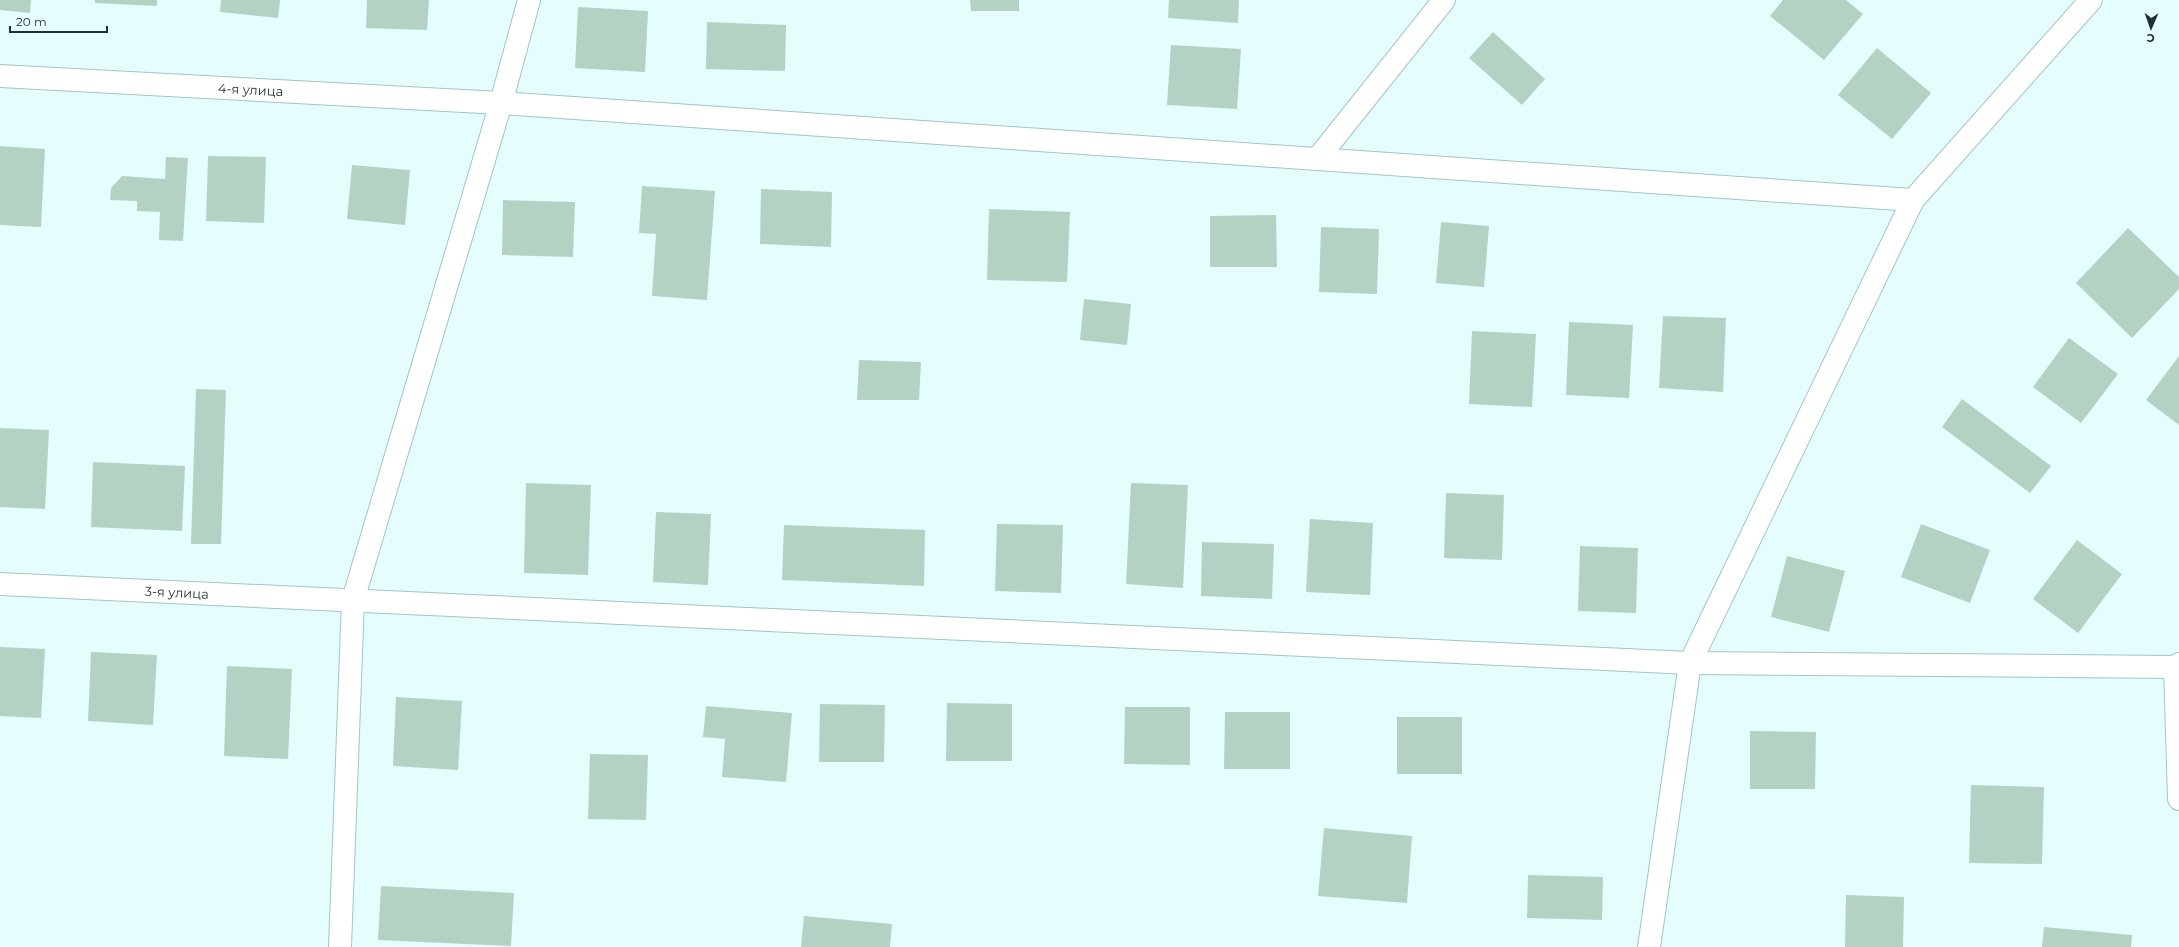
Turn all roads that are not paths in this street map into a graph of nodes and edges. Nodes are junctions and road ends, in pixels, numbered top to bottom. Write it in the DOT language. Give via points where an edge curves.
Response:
graph roads {
  1 [pos="529,0"];
  2 [pos="1444,0"];
  3 [pos="2091,0"];
  4 [pos="0,76"];
  5 [pos="501,103"];
  6 [pos="1318,158"];
  7 [pos="1913,200"];
  8 [pos="0,584"];
  9 [pos="353,600"];
  10 [pos="1690,663"];
  11 [pos="2177,666"];
  12 [pos="2179,800"];
  13 [pos="340,947"];
  14 [pos="1649,947"];
  1 -- 5 [label="street"];
  2 -- 6 [label="street"];
  3 -- 7 [label="street"];
  4 -- 5 [label="street, 4-я улица"];
  5 -- 6 [label="street, 4-я улица"];
  5 -- 9 [label="street"];
  6 -- 7 [label="street, 4-я улица"];
  7 -- 10 [label="street"];
  8 -- 9 [label="street, 3-я улица"];
  9 -- 10 [label="street, 3-я улица"];
  9 -- 13 [label="street"];
  10 -- 11 [label="street, 3-я улица"];
  10 -- 14 [label="street"];
  11 -- 12 [label="street"];
}
